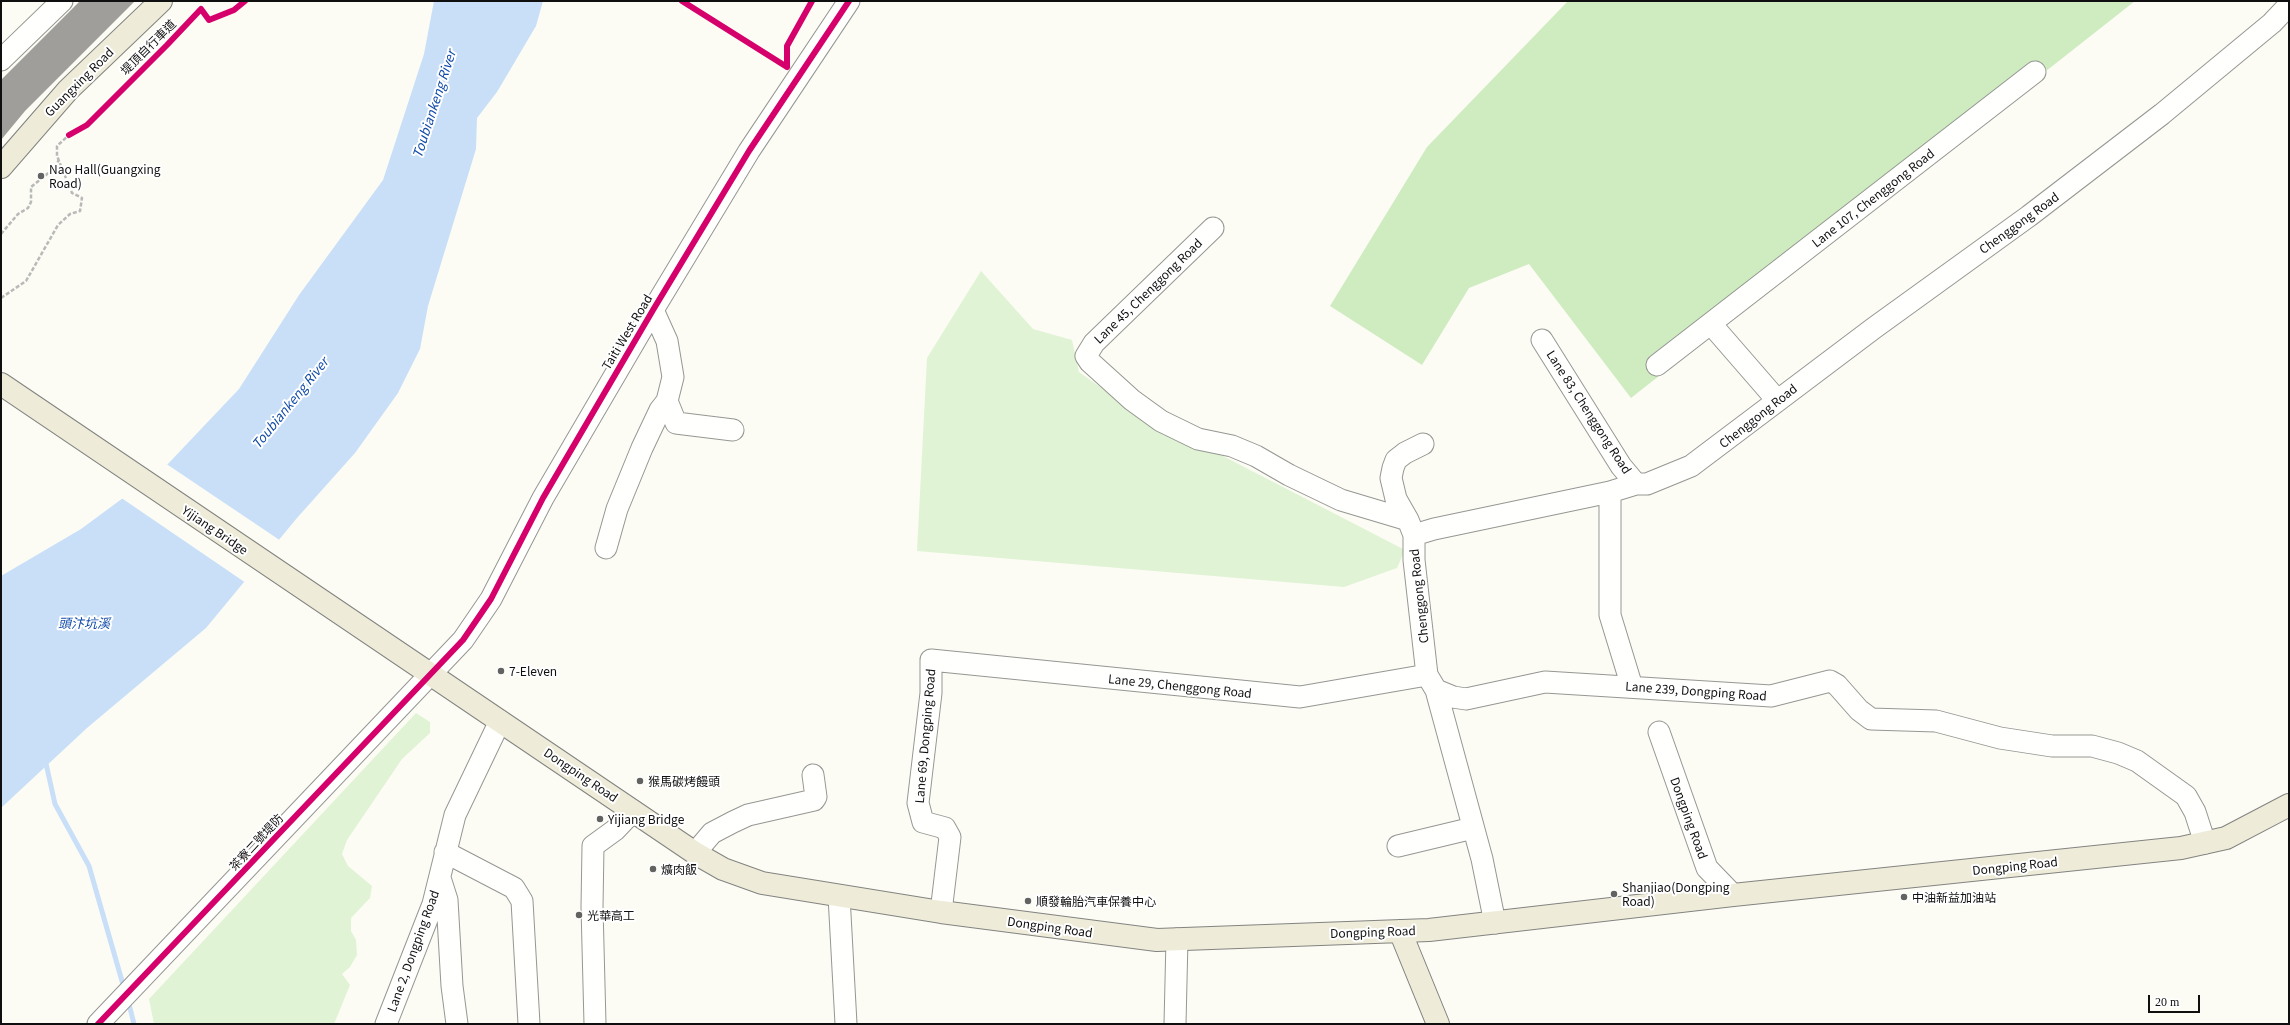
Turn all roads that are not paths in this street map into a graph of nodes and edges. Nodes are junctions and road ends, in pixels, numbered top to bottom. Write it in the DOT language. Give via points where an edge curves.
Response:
graph roads {
  1 [pos="62,1"];
  2 [pos="849,1"];
  3 [pos="159,2"];
  4 [pos="2289,6"];
  5 [pos="1,60"];
  6 [pos="2034,72"];
  7 [pos="1,167"];
  8 [pos="1213,228"];
  9 [pos="653,310"];
  10 [pos="1711,324"];
  11 [pos="1542,340"];
  12 [pos="1657,365"];
  13 [pos="1,384"];
  14 [pos="1777,400"];
  15 [pos="667,401"];
  16 [pos="733,430"];
  17 [pos="1423,444"];
  18 [pos="1636,484"];
  19 [pos="1610,492"];
  20 [pos="1411,527"];
  21 [pos="606,548"];
  22 [pos="932,660"];
  23 [pos="429,675"];
  24 [pos="1431,683"];
  25 [pos="1632,687"];
  26 [pos="500,721"];
  27 [pos="1659,732"];
  28 [pos="1679,756"];
  29 [pos="813,775"];
  30 [pos="2289,805"];
  31 [pos="633,811"];
  32 [pos="1473,828"];
  33 [pos="2205,843"];
  34 [pos="1398,846"];
  35 [pos="446,852"];
  36 [pos="695,853"];
  37 [pos="439,877"];
  38 [pos="1733,895"];
  39 [pos="840,896"];
  40 [pos="941,912"];
  41 [pos="1495,923"];
  42 [pos="1400,931"];
  43 [pos="1177,939"];
  44 [pos="98,1024"];
  45 [pos="386,1024"];
  46 [pos="457,1024"];
  47 [pos="529,1024"];
  48 [pos="595,1024"];
  49 [pos="846,1024"];
  50 [pos="1175,1024"];
  51 [pos="1438,1024"];
  1 -- 5 [label="street"];
  2 -- 9 [label="street, Taiti West Road" via="749,152"];
  3 -- 7 [label="main road, Guangxing Road" via="68,90"];
  4 -- 14 [label="street, Chenggong Road" via="2156,119 2029,216"];
  6 -- 10 [label="street, Lane 107, Chenggong Road"];
  8 -- 20 [label="street, Lane 45, Chenggong Road" via="1094,343 1086,356 1132,400 1161,421 1198,439 1232,446 1256,456 1341,500"];
  9 -- 15 [label="street" via="667,342 671,363 673,377"];
  9 -- 23 [label="street, Taiti West Road" via="543,498 491,599 463,640"];
  10 -- 12 [label="street, Lane 107, Chenggong Road"];
  10 -- 14 [label="street"];
  11 -- 18 [label="street, Lane 83, Chenggong Road" via="1621,466"];
  13 -- 23 [label="main road, Yijiang Bridge"];
  14 -- 18 [label="street, Chenggong Road" via="1691,466 1647,484"];
  15 -- 16 [label="street" via="676,423"];
  15 -- 21 [label="street" via="642,448 617,509"];
  17 -- 20 [label="street" via="1405,453 1396,460 1392,468 1391,478 1396,499"];
  18 -- 19 [label="street, Chenggong Road"];
  19 -- 20 [label="street, Chenggong Road"];
  19 -- 25 [label="street" via="1610,615"];
  20 -- 24 [label="street, Chenggong Road"];
  22 -- 24 [label="street, Lane 29, Chenggong Road" via="1300,697 1401,678"];
  22 -- 40 [label="street, Lane 69, Dongping Road" via="931,693 918,803 922,822 945,828 950,837"];
  23 -- 26 [label="main road, Dongping Road"];
  23 -- 44 [label="street, 茶寮二號堤防"];
  24 -- 25 [label="street, Lane 239, Dongping Road" via="1453,697 1466,699 1545,682"];
  24 -- 32 [label="street, Chenggong Road"];
  25 -- 33 [label="street, Lane 239, Dongping Road" via="1771,696 1830,681 1837,685 1858,710 1871,719 1936,721 2000,738 2052,746 2092,746 2118,753 2137,761 2186,796 2195,812"];
  26 -- 31 [label="main road, Dongping Road"];
  26 -- 35 [label="street, Lane 2, Dongping Road" via="455,815"];
  27 -- 38 [label="street, Dongping Road" via="1707,868"];
  28 -- 38 [label="street, Dongping Road"];
  29 -- 36 [label="street" via="816,797 814,800 748,815 712,832"];
  30 -- 33 [label="main road, Dongping Road" via="2226,838"];
  31 -- 36 [label="main road, Dongping Road"];
  31 -- 48 [label="street" via="615,830 593,846"];
  32 -- 34 [label="street"];
  32 -- 41 [label="street, Chenggong Road"];
  33 -- 38 [label="main road, Dongping Road" via="2174,849"];
  35 -- 37 [label="street, Lane 2, Dongping Road"];
  35 -- 47 [label="street" via="514,888 522,901"];
  36 -- 39 [label="main road, Dongping Road" via="723,869 762,883"];
  37 -- 45 [label="street, Lane 2, Dongping Road" via="433,904"];
  37 -- 46 [label="street, Lane 2, Dongping Road" via="448,900 452,986"];
  38 -- 41 [label="main road, Dongping Road"];
  39 -- 40 [label="main road, Dongping Road"];
  39 -- 49 [label="street"];
  40 -- 43 [label="main road, Dongping Road" via="1140,939"];
  41 -- 42 [label="main road, Dongping Road"];
  42 -- 43 [label="main road, Dongping Road"];
  42 -- 51 [label="main road"];
  43 -- 50 [label="street"];
}
